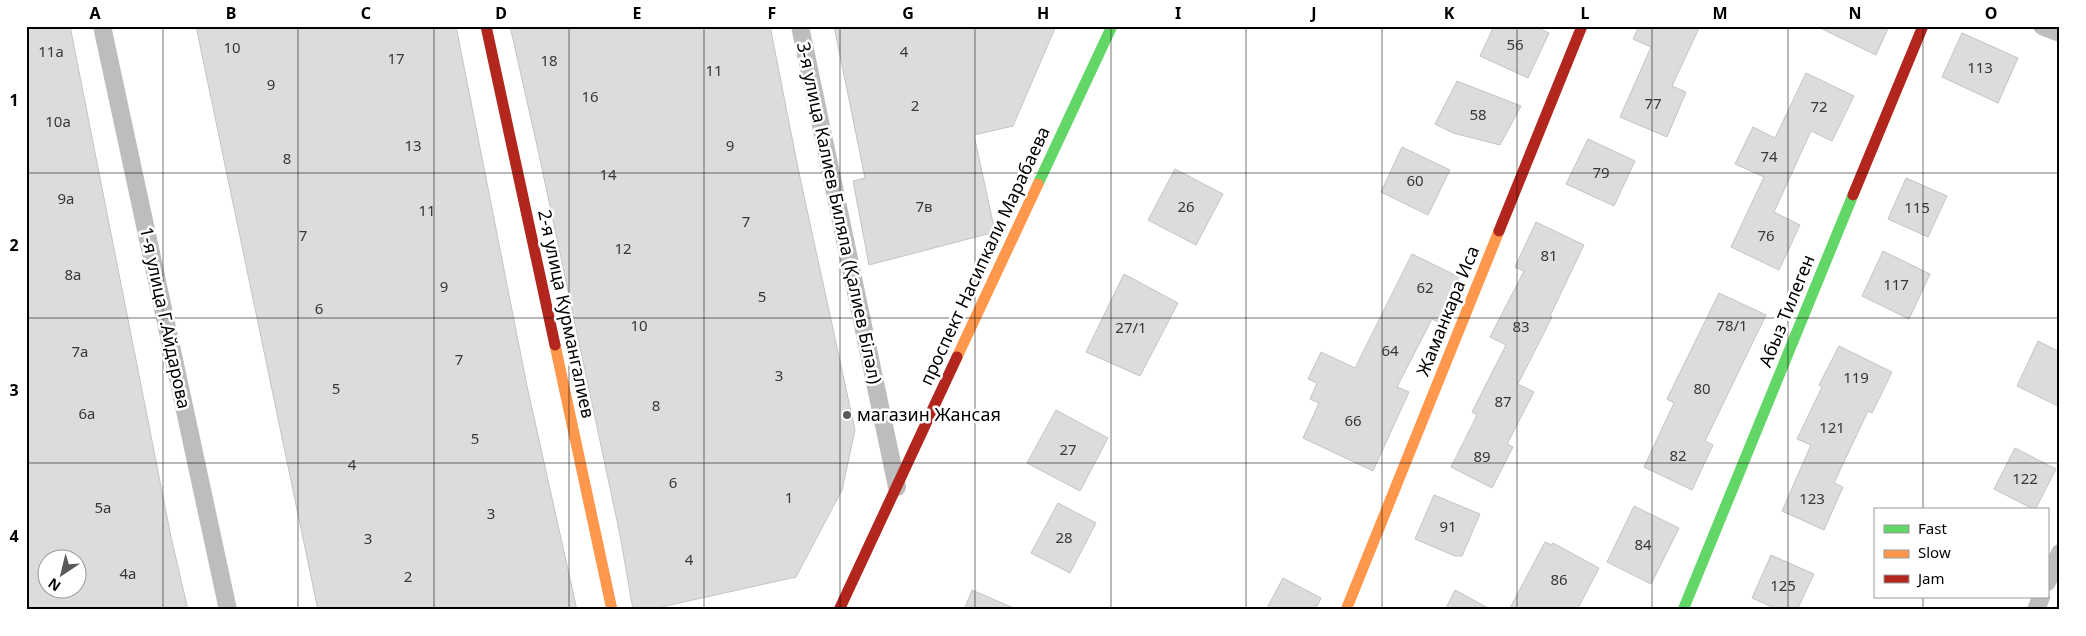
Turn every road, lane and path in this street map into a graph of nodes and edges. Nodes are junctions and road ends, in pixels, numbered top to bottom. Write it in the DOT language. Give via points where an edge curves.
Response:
graph roads {
  1 [pos="102,26"];
  2 [pos="486,26"];
  3 [pos="800,26"];
  4 [pos="1112,26"];
  5 [pos="1582,26"];
  6 [pos="1923,26"];
  7 [pos="2042,26"];
  8 [pos="2060,33"];
  9 [pos="897,487"];
  10 [pos="2060,553"];
  11 [pos="2048,580"];
  12 [pos="2041,598"];
  13 [pos="228,610"];
  14 [pos="612,610"];
  15 [pos="839,610"];
  16 [pos="1346,610"];
  17 [pos="1683,610"];
  18 [pos="2036,610"];
  1 -- 13 [label="street, 1-я улица Г.Айдарова"];
  2 -- 14 [label="street, 2-я улица Курмангалиев"];
  3 -- 9 [label="street, 3-я улица Калиев Биляла (Қалиев Біләл)"];
  4 -- 9 [label="street, проспект Насипкали Марабаева"];
  5 -- 16 [label="street, Жаманкара Иса"];
  6 -- 17 [label="street, Абыз Тилеген"];
  7 -- 8 [label="street"];
  9 -- 15 [label="street, проспект Насипкали Марабаева"];
  10 -- 11 [label="street"];
  12 -- 18 [label="street"];
}
